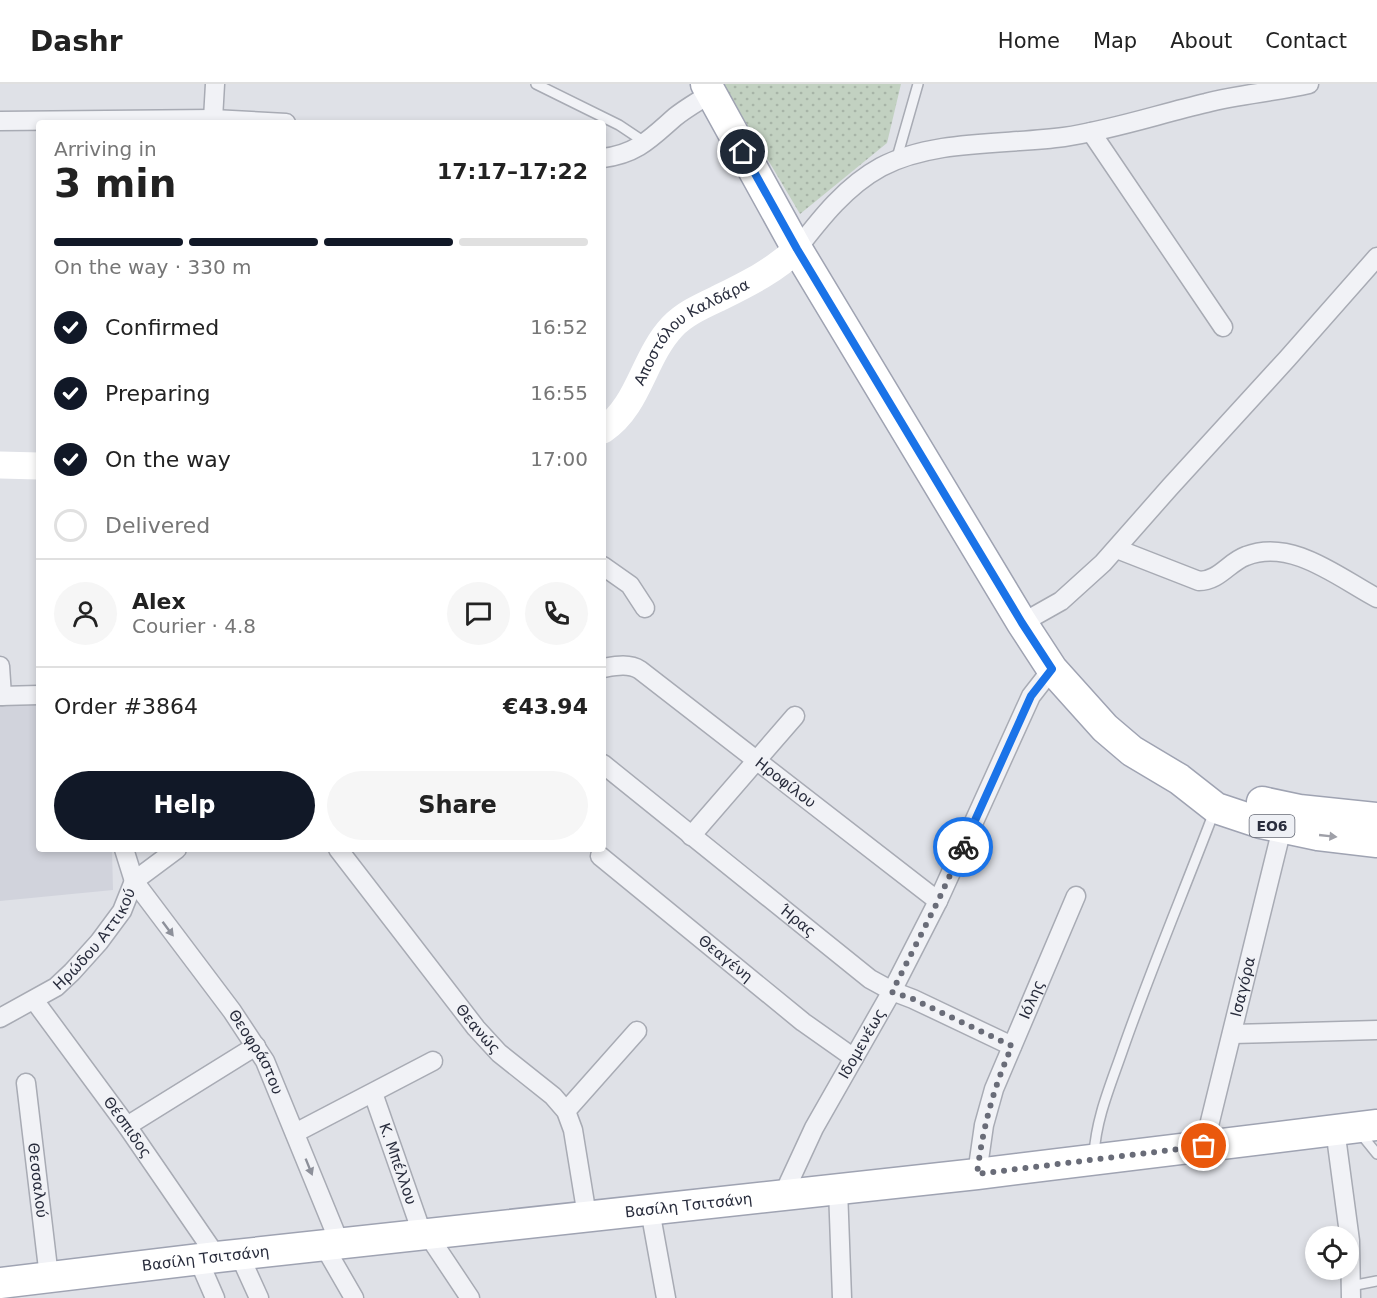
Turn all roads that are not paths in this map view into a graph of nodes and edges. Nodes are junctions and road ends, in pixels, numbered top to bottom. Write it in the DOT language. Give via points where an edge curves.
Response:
graph roads {
  1 [pos="215,84"];
  2 [pos="536,84"];
  3 [pos="918,84"];
  4 [pos="1309,84"];
  5 [pos="708,88"];
  6 [pos="1221,92"];
  7 [pos="213,119"];
  8 [pos="106,120"];
  9 [pos="231,120"];
  10 [pos="0,121"];
  11 [pos="36,121"];
  12 [pos="1091,132"];
  13 [pos="646,143"];
  14 [pos="606,158"];
  15 [pos="896,160"];
  16 [pos="797,249"];
  17 [pos="1377,257"];
  18 [pos="1223,327"];
  19 [pos="606,427"];
  20 [pos="0,465"];
  21 [pos="36,466"];
  22 [pos="1117,549"];
  23 [pos="606,568"];
  24 [pos="1377,598"];
  25 [pos="645,608"];
  26 [pos="1022,623"];
  27 [pos="0,666"];
  28 [pos="606,668"];
  29 [pos="1052,669"];
  30 [pos="36,695"];
  31 [pos="1,696"];
  32 [pos="795,716"];
  33 [pos="756,761"];
  34 [pos="606,766"];
  35 [pos="1179,779"];
  36 [pos="1216,808"];
  37 [pos="1377,818"];
  38 [pos="1282,828"];
  39 [pos="691,836"];
  40 [pos="1377,842"];
  41 [pos="125,852"];
  42 [pos="173,852"];
  43 [pos="340,852"];
  44 [pos="600,856"];
  45 [pos="134,881"];
  46 [pos="1076,896"];
  47 [pos="938,901"];
  48 [pos="892,992"];
  49 [pos="34,1000"];
  50 [pos="0,1018"];
  51 [pos="1377,1030"];
  52 [pos="638,1031"];
  53 [pos="1232,1034"];
  54 [pos="256,1046"];
  55 [pos="1012,1046"];
  56 [pos="854,1058"];
  57 [pos="433,1061"];
  58 [pos="26,1083"];
  59 [pos="373,1093"];
  60 [pos="566,1111"];
  61 [pos="1361,1125"];
  62 [pos="127,1126"];
  63 [pos="295,1133"];
  64 [pos="1204,1146"];
  65 [pos="1377,1154"];
  66 [pos="1093,1161"];
  67 [pos="977,1174"];
  68 [pos="838,1189"];
  69 [pos="783,1195"];
  70 [pos="650,1210"];
  71 [pos="587,1216"];
  72 [pos="425,1235"];
  73 [pos="332,1245"];
  74 [pos="218,1257"];
  75 [pos="49,1277"];
  76 [pos="1377,1281"];
  77 [pos="0,1283"];
  78 [pos="1351,1292"];
  79 [pos="215,1298"];
  80 [pos="259,1298"];
  81 [pos="354,1298"];
  82 [pos="470,1298"];
  83 [pos="666,1298"];
  84 [pos="842,1298"];
  1 -- 7 [label="street"];
  2 -- 13 [label="lane" via="620,125"];
  3 -- 15 [label="lane"];
  4 -- 6 [label="street"];
  5 -- 13 [label="street"];
  5 -- 16 [label="main road, ΕΟ6"];
  6 -- 12 [label="street"];
  7 -- 8 [label="street"];
  7 -- 9 [label="street"];
  10 -- 11 [label="street"];
  12 -- 15 [label="street" via="942,148"];
  12 -- 18 [label="street"];
  13 -- 14 [label="street" via="622,155"];
  15 -- 16 [label="street" via="845,194"];
  16 -- 19 [label="street, Αποστόλου Καλδάρα" via="766,273 674,324 625,409"];
  16 -- 26 [label="main road, ΕΟ6"];
  17 -- 22 [label="street"];
  20 -- 21 [label="street"];
  22 -- 24 [label="street" via="1199,581 1217,576 1248,555 1287,552"];
  22 -- 26 [label="street" via="1061,601"];
  23 -- 25 [label="street" via="630,585"];
  26 -- 29 [label="main road, ΕΟ6"];
  27 -- 31 [label="street"];
  28 -- 33 [label="street, Ηροφίλου" via="640,670"];
  29 -- 35 [label="main road, ΕΟ6" via="1105,728 1132,751"];
  29 -- 47 [label="street, Ιδομενέως" via="1021,716"];
  30 -- 31 [label="street"];
  32 -- 33 [label="street"];
  33 -- 39 [label="street"];
  33 -- 47 [label="street, Ηροφίλου"];
  34 -- 39 [label="street, Ήρας"];
  35 -- 36 [label="main road, ΕΟ6"];
  35 -- 37 [label="main road, ΕΟ6" via="1267,804"];
  36 -- 38 [label="main road, ΕΟ6"];
  36 -- 66 [label="lane" via="1104,1102"];
  38 -- 40 [label="main road, ΕΟ6, one-way"];
  38 -- 53 [label="street, Ισαγόρα"];
  39 -- 48 [label="street, Ήρας" via="854,967"];
  41 -- 45 [label="street, Θεοφράστου"];
  42 -- 45 [label="street, Ηρώδου Αττικού"];
  43 -- 60 [label="street, Θεανώς" via="482,1036"];
  44 -- 56 [label="street, Θεαγένη" via="803,1023"];
  45 -- 49 [label="street, Ηρώδου Αττικού" via="122,911 86,958 56,987"];
  45 -- 54 [label="street, Θεοφράστου, one-way"];
  46 -- 55 [label="street, Ιόλης"];
  47 -- 48 [label="street, Ιδομενέως"];
  48 -- 55 [label="street, Ήρας"];
  48 -- 56 [label="street, Ιδομενέως"];
  49 -- 50 [label="street, Ηρώδου Αττικού"];
  49 -- 62 [label="street, Θέσπιδος"];
  51 -- 53 [label="street"];
  52 -- 60 [label="street"];
  53 -- 64 [label="street, Ισαγόρα"];
  54 -- 62 [label="street"];
  54 -- 63 [label="street, Θεοφράστου"];
  55 -- 67 [label="street, Ιόλης" via="986,1115"];
  56 -- 69 [label="street, Ιδομενέως" via="814,1128"];
  57 -- 59 [label="street"];
  58 -- 75 [label="street, Θεσσαλού"];
  59 -- 63 [label="street"];
  59 -- 72 [label="street, Κ. Μπέλλου"];
  60 -- 71 [label="street, Θεανώς"];
  61 -- 64 [label="main road, Βασίλη Τσιτσάνη"];
  61 -- 65 [label="lane"];
  61 -- 78 [label="street" via="1348,1219"];
  62 -- 74 [label="street, Θέσπιδος"];
  63 -- 73 [label="street, Θεοφράστου, one-way"];
  64 -- 66 [label="main road, Βασίλη Τσιτσάνη"];
  66 -- 67 [label="main road, Βασίλη Τσιτσάνη"];
  67 -- 68 [label="main road, Βασίλη Τσιτσάνη"];
  68 -- 69 [label="main road, Βασίλη Τσιτσάνη"];
  68 -- 84 [label="street"];
  69 -- 70 [label="main road, Βασίλη Τσιτσάνη"];
  70 -- 71 [label="main road, Βασίλη Τσιτσάνη"];
  70 -- 83 [label="street"];
  71 -- 72 [label="main road, Βασίλη Τσιτσάνη"];
  72 -- 73 [label="main road, Βασίλη Τσιτσάνη"];
  72 -- 82 [label="street, Κ. Μπέλλου"];
  73 -- 74 [label="main road, Βασίλη Τσιτσάνη"];
  73 -- 81 [label="street, Θεοφράστου"];
  74 -- 75 [label="main road, Βασίλη Τσιτσάνη"];
  74 -- 79 [label="street"];
  74 -- 80 [label="street"];
  75 -- 77 [label="main road, Βασίλη Τσιτσάνη"];
  76 -- 78 [label="lane"];
}
